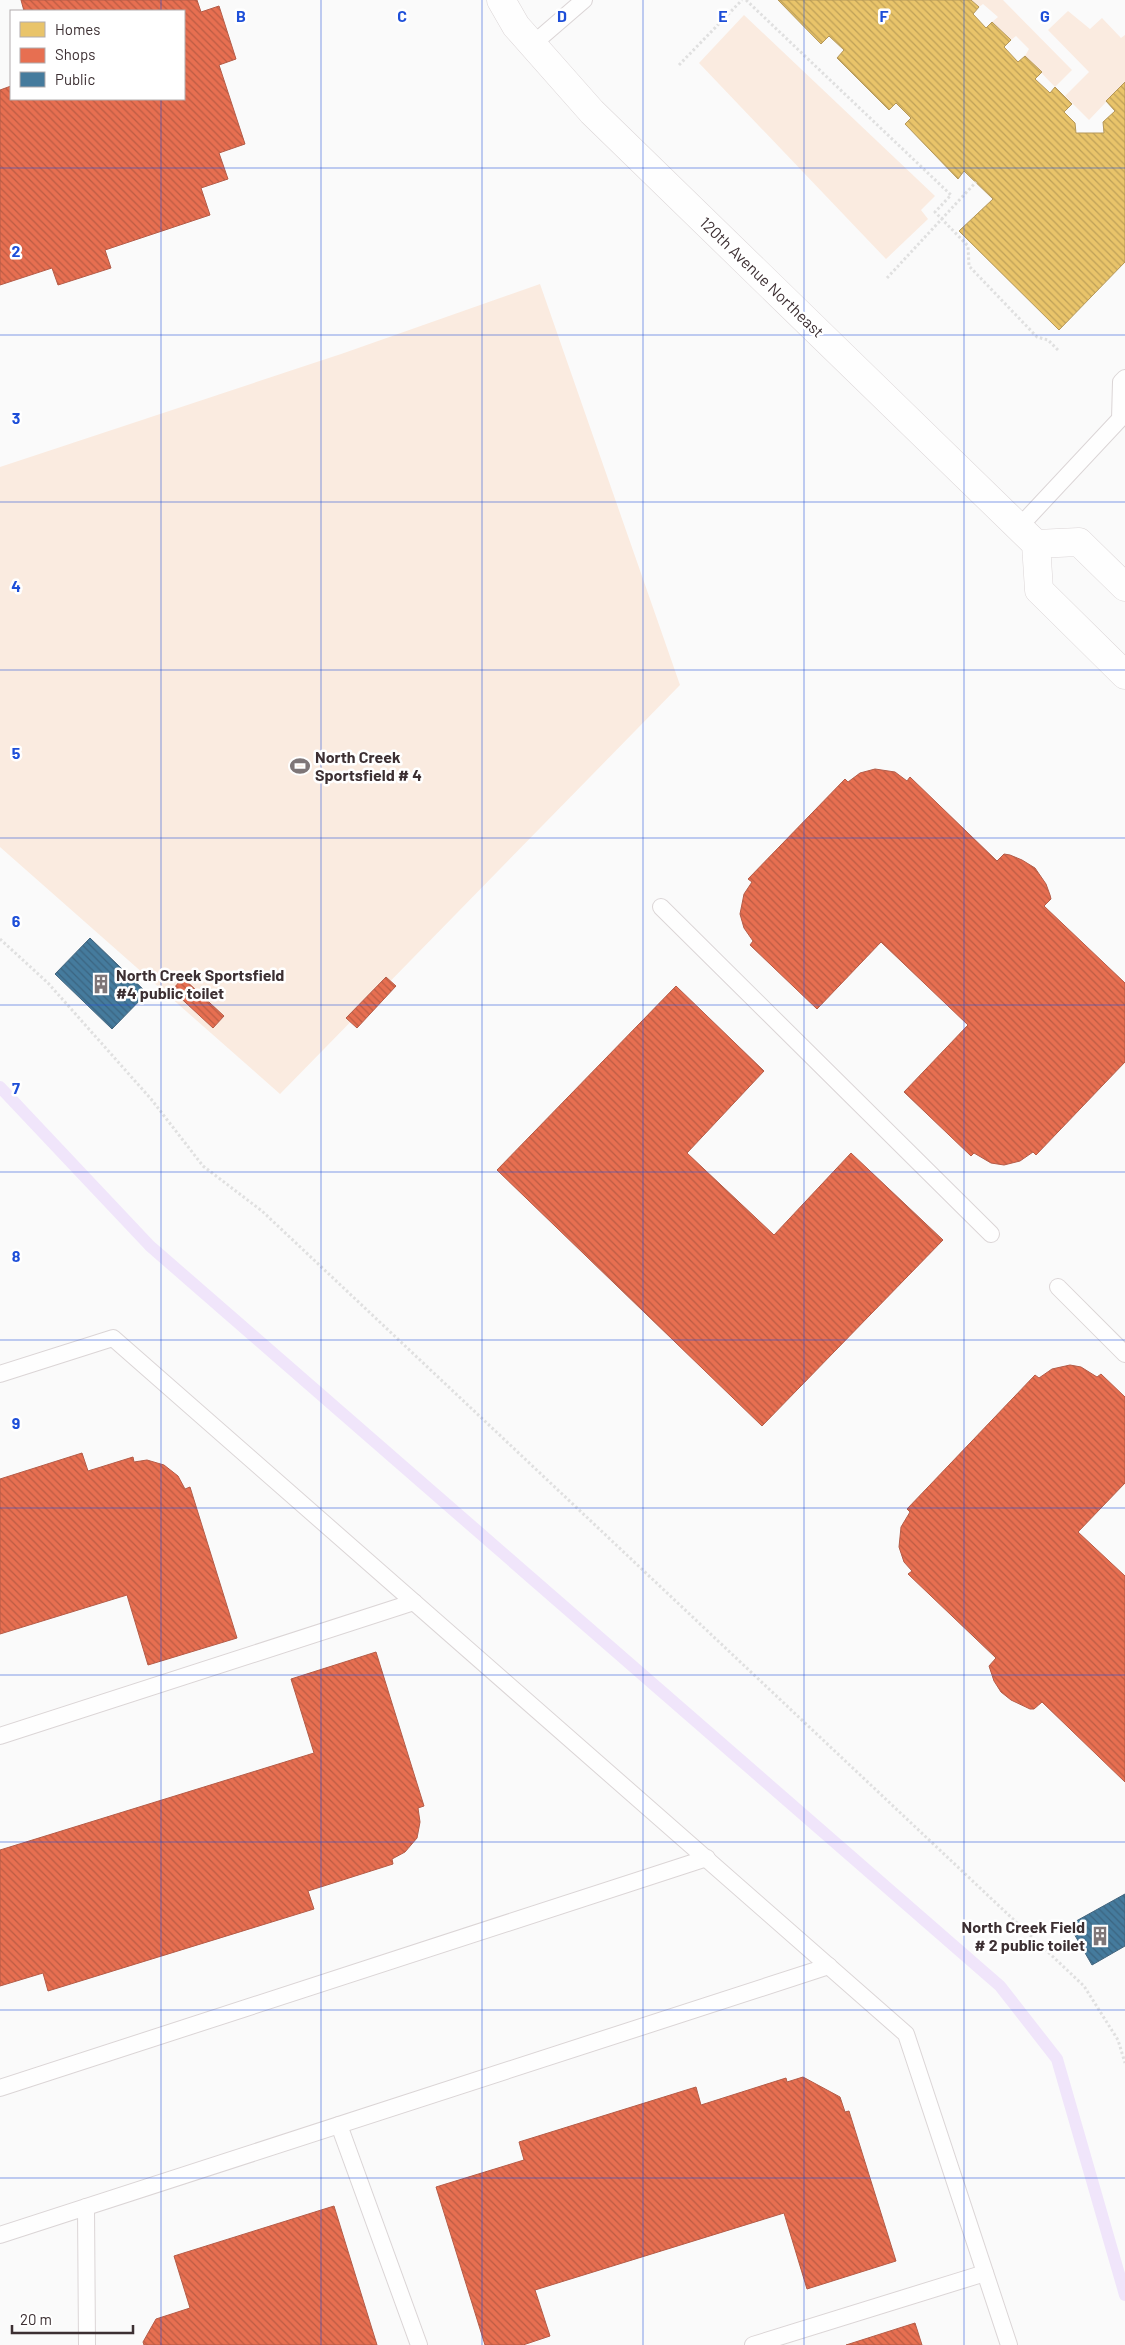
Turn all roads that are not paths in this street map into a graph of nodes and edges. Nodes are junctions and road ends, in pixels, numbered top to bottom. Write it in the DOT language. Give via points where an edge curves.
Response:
graph roads {
  1 [pos="501,0"];
  2 [pos="584,0"];
  3 [pos="533,44"];
  4 [pos="1125,378"];
  5 [pos="1122,418"];
  6 [pos="1028,536"];
  7 [pos="1125,587"];
  8 [pos="1125,675"];
  9 [pos="660,907"];
  10 [pos="992,1234"];
  11 [pos="1058,1287"];
  12 [pos="1125,1354"];
  13 [pos="0,1374"];
  14 [pos="414,1602"];
  15 [pos="0,1736"];
  16 [pos="707,1858"];
  17 [pos="829,1966"];
  18 [pos="0,2088"];
  19 [pos="339,2125"];
  20 [pos="86,2207"];
  21 [pos="0,2235"];
  22 [pos="985,2273"];
  23 [pos="87,2345"];
  24 [pos="419,2345"];
  25 [pos="753,2345"];
  26 [pos="1009,2345"];
  1 -- 3 [label="main road, 120th Avenue Northeast" via="516,26"];
  2 -- 3 [label="lane"];
  3 -- 6 [label="main road, 120th Avenue Northeast" via="592,112"];
  4 -- 5 [label="lane" via="1122,382"];
  5 -- 6 [label="lane"];
  6 -- 7 [label="main road" via="1079,542"];
  6 -- 8 [label="main road" via="1039,590"];
  9 -- 10 [label="lane"];
  11 -- 12 [label="lane"];
  13 -- 14 [label="lane" via="113,1338"];
  14 -- 15 [label="lane"];
  14 -- 16 [label="lane"];
  16 -- 17 [label="lane"];
  16 -- 18 [label="lane"];
  17 -- 19 [label="lane"];
  17 -- 22 [label="lane" via="906,2034"];
  19 -- 20 [label="lane"];
  19 -- 24 [label="lane"];
  20 -- 21 [label="lane"];
  20 -- 23 [label="lane"];
  22 -- 25 [label="lane"];
  22 -- 26 [label="lane"];
}
